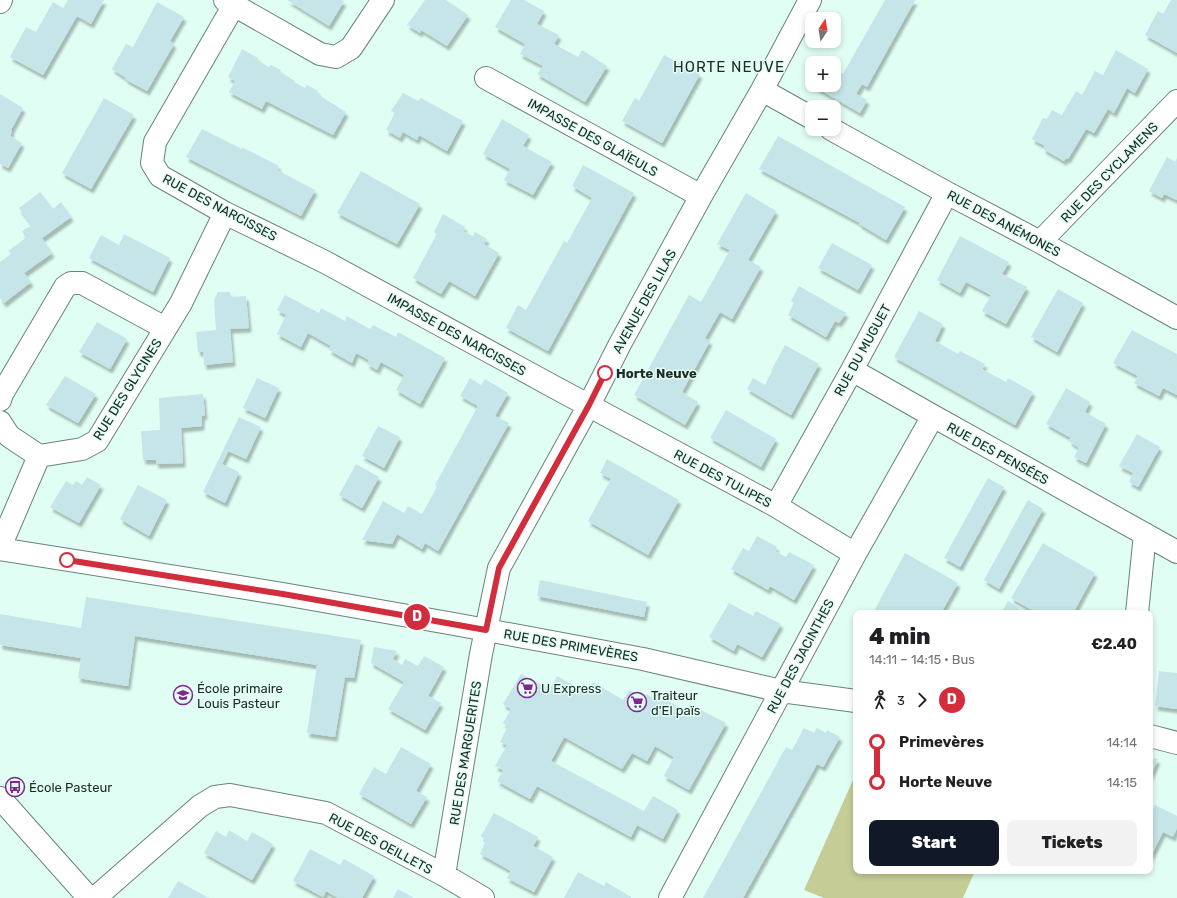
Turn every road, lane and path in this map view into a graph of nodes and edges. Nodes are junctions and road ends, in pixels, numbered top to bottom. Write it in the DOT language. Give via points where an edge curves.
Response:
graph roads {
  1 [pos="383,0"];
  2 [pos="810,0"];
  3 [pos="230,3"];
  4 [pos="486,78"];
  5 [pos="762,90"];
  6 [pos="1177,101"];
  7 [pos="805,114"];
  8 [pos="841,135"];
  9 [pos="947,193"];
  10 [pos="701,196"];
  11 [pos="224,213"];
  12 [pos="1040,242"];
  13 [pos="325,262"];
  14 [pos="1177,318"];
  15 [pos="165,328"];
  16 [pos="852,370"];
  17 [pos="0,400"];
  18 [pos="589,405"];
  19 [pos="933,416"];
  20 [pos="0,422"];
  21 [pos="39,456"];
  22 [pos="776,506"];
  23 [pos="1145,534"];
  24 [pos="0,548"];
  25 [pos="1177,552"];
  26 [pos="855,554"];
  27 [pos="1137,610"];
  28 [pos="486,630"];
  29 [pos="781,692"];
  30 [pos="853,701"];
  31 [pos="1153,737"];
  32 [pos="1177,743"];
  33 [pos="2,803"];
  34 [pos="444,876"];
  35 [pos="89,898"];
  36 [pos="95,898"];
  37 [pos="483,898"];
  38 [pos="670,898"];
  1 -- 3 [label="street" via="351,48 336,57 320,54"];
  2 -- 5 [label="street, AVENUE DES LILAS"];
  3 -- 11 [label="street, RUE DES NARCISSES" via="155,142 152,162 160,176"];
  4 -- 10 [label="street, IMPASSE DES GLAÏEULS"];
  5 -- 7 [label="street"];
  5 -- 10 [label="street, AVENUE DES LILAS"];
  6 -- 12 [label="street, RUE DES CYCLAMENS"];
  8 -- 9 [label="street, RUE DES ANÉMONES"];
  9 -- 12 [label="street, RUE DES ANÉMONES"];
  9 -- 16 [label="street, RUE DU MUGUET"];
  10 -- 18 [label="street, AVENUE DES LILAS"];
  11 -- 13 [label="street, RUE DES NARCISSES"];
  11 -- 15 [label="street, RUE DES GLYCINES" via="181,303"];
  12 -- 14 [label="street, RUE DES ANÉMONES"];
  13 -- 18 [label="street, IMPASSE DES NARCISSES"];
  15 -- 17 [label="street, RUE DES GLYCINES" via="82,283 71,283 65,287"];
  15 -- 21 [label="street, RUE DES GLYCINES" via="97,441 82,449"];
  16 -- 19 [label="street, RUE DES PENSÉES"];
  16 -- 22 [label="street, RUE DU MUGUET"];
  18 -- 22 [label="street, RUE DES TULIPES"];
  18 -- 28 [label="street, AVENUE DES LILAS" via="499,568"];
  19 -- 23 [label="street, RUE DES PENSÉES"];
  19 -- 26 [label="street, RUE DES JACINTHES"];
  20 -- 21 [label="street" via="9,436"];
  21 -- 24 [label="street"];
  22 -- 26 [label="street, RUE DES TULIPES"];
  23 -- 25 [label="street, RUE DES PENSÉES"];
  23 -- 27 [label="street"];
  24 -- 28 [label="street, RUE DES PRIMEVÈRES"];
  26 -- 29 [label="street, RUE DES JACINTHES"];
  28 -- 29 [label="street, RUE DES PRIMEVÈRES" via="643,658"];
  28 -- 34 [label="street, RUE DES MARGUERITES"];
  29 -- 30 [label="street, RUE DES PRIMEVÈRES"];
  29 -- 38 [label="street, RUE DES JACINTHES"];
  31 -- 32 [label="street"];
  33 -- 35 [label="street"];
  34 -- 36 [label="street, RUE DES OEILLETS" via="326,813 230,795 215,797 200,806"];
  34 -- 37 [label="street, RUE DES OEILLETS"];
}
